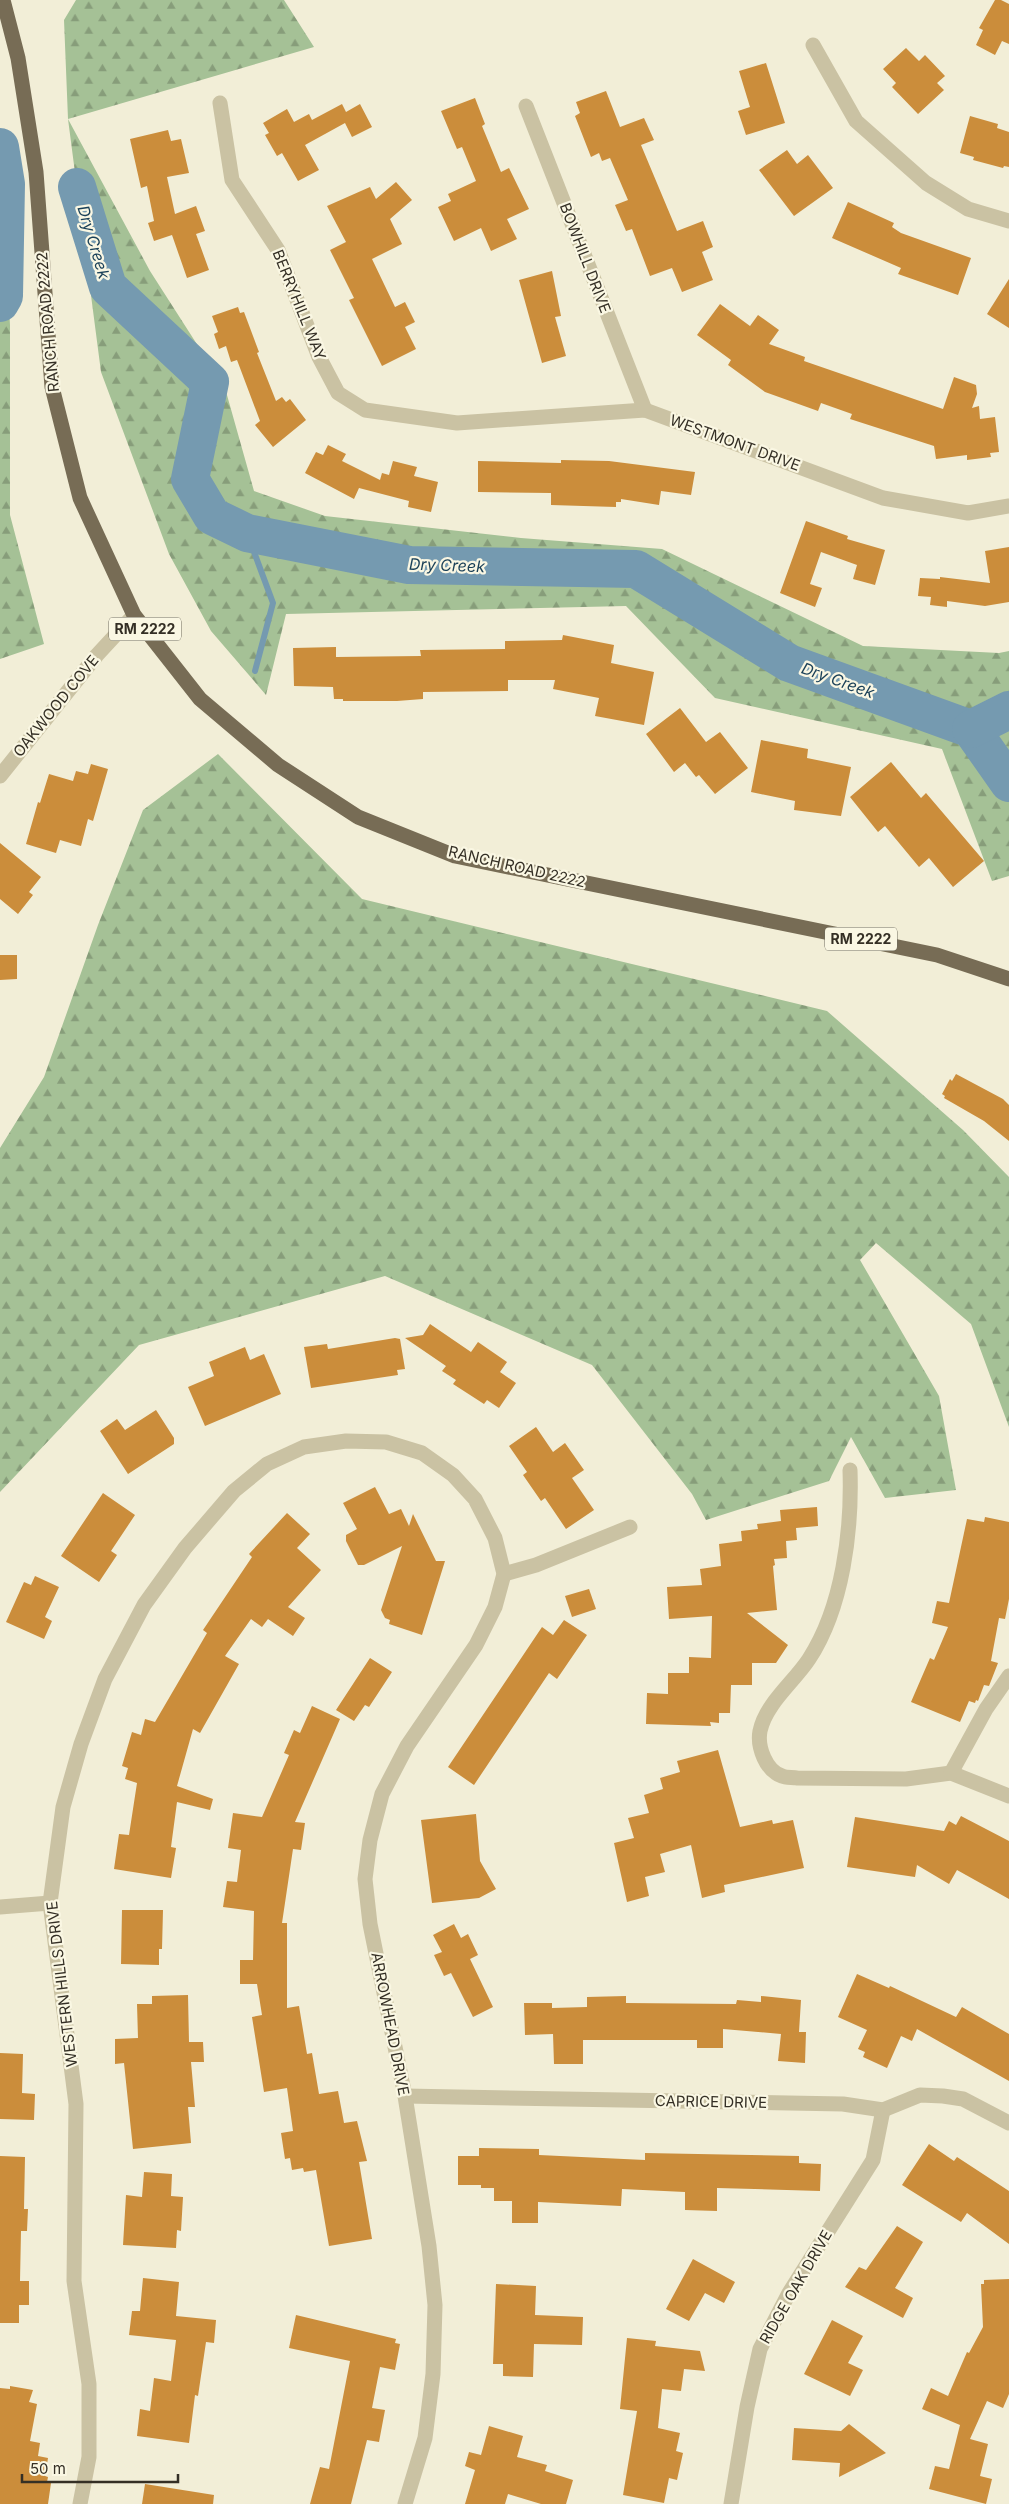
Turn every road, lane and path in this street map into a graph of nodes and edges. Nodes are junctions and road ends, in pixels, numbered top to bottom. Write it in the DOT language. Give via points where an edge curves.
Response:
graph roads {
  1 [pos="3,0"];
  2 [pos="813,45"];
  3 [pos="220,103"];
  4 [pos="526,106"];
  5 [pos="1009,221"];
  6 [pos="645,410"];
  7 [pos="456,423"];
  8 [pos="1009,506"];
  9 [pos="134,615"];
  10 [pos="0,776"];
  11 [pos="1009,979"];
  12 [pos="850,1470"];
  13 [pos="630,1527"];
  14 [pos="504,1574"];
  15 [pos="1009,1676"];
  16 [pos="951,1773"];
  17 [pos="1009,1796"];
  18 [pos="50,1904"];
  19 [pos="0,1907"];
  20 [pos="405,2096"];
  21 [pos="883,2110"];
  22 [pos="1009,2123"];
  23 [pos="80,2504"];
  24 [pos="405,2504"];
  25 [pos="731,2504"];
  1 -- 9 [label="main road, RANCH ROAD 2222 / RM 2222" via="18,58 36,172 52,387 80,498"];
  2 -- 5 [label="street" via="856,121 926,182 968,209"];
  3 -- 7 [label="street, BERRYHILL WAY" via="232,180 278,250 319,357 338,393 365,410"];
  4 -- 6 [label="street, BOWHILL DRIVE"];
  6 -- 7 [label="street, WESTMONT DRIVE"];
  6 -- 8 [label="street, WESTMONT DRIVE" via="884,498 968,513"];
  9 -- 10 [label="street, OAKWOOD COVE" via="97,655"];
  9 -- 11 [label="main road, RANCH ROAD 2222 / RM 2222" via="200,699 278,765 358,817 455,856 937,955"];
  12 -- 16 [label="street" via="848,1535 826,1625 809,1659 771,1708 760,1731 760,1747 767,1764 781,1776 906,1779"];
  13 -- 14 [label="street" via="536,1566"];
  14 -- 18 [label="street, WESTERN HILLS DRIVE" via="495,1538 474,1499 453,1475 422,1453 386,1442 346,1441 304,1447 267,1464 234,1492 185,1548 144,1605 105,1679 81,1744 63,1807"];
  14 -- 20 [label="street, ARROWHEAD DRIVE" via="495,1608 476,1645 407,1746 382,1794 370,1840 365,1880 370,1924"];
  15 -- 16 [label="street" via="986,1709"];
  16 -- 17 [label="street"];
  18 -- 19 [label="street"];
  18 -- 23 [label="street, WESTERN HILLS DRIVE" via="76,2104 74,2280 89,2384 88,2457"];
  20 -- 21 [label="street, CAPRICE DRIVE" via="843,2104"];
  20 -- 24 [label="street, ARROWHEAD DRIVE" via="435,2305 433,2374 425,2438"];
  21 -- 22 [label="street, CAPRICE DRIVE" via="920,2096 943,2096 963,2099"];
  21 -- 25 [label="street, RIDGE OAK DRIVE" via="873,2160 789,2293 760,2349"];
}
